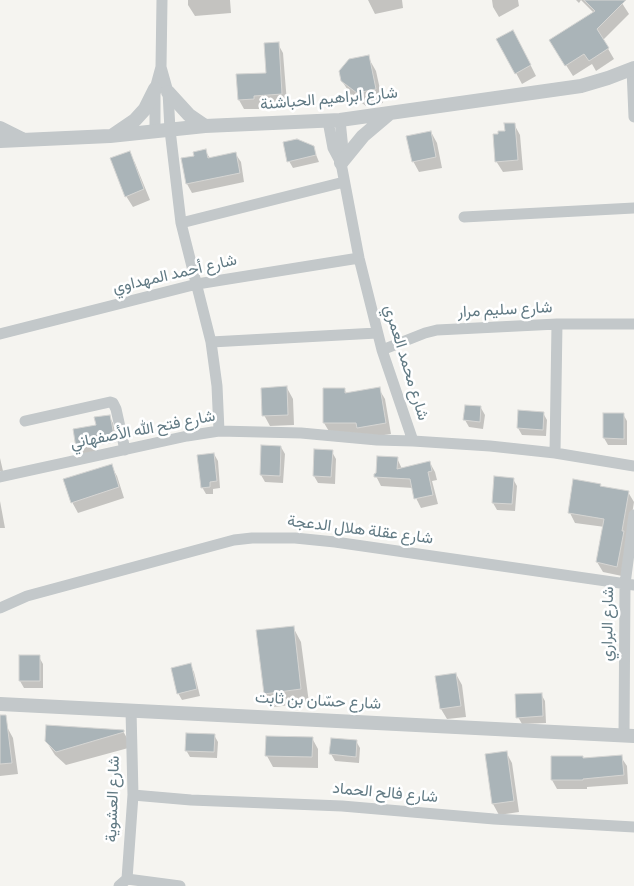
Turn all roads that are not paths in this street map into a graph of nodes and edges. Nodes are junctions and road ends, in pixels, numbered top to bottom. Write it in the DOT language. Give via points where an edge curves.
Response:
graph roads {
  1 [pos="162,0"];
  2 [pos="633,68"];
  3 [pos="161,91"];
  4 [pos="390,114"];
  5 [pos="634,117"];
  6 [pos="334,120"];
  7 [pos="205,126"];
  8 [pos="0,128"];
  9 [pos="170,130"];
  10 [pos="155,132"];
  11 [pos="110,136"];
  12 [pos="23,140"];
  13 [pos="0,141"];
  14 [pos="341,163"];
  15 [pos="344,182"];
  16 [pos="634,208"];
  17 [pos="464,217"];
  18 [pos="180,223"];
  19 [pos="359,258"];
  20 [pos="196,284"];
  21 [pos="557,324"];
  22 [pos="634,324"];
  23 [pos="377,333"];
  24 [pos="0,334"];
  25 [pos="212,342"];
  26 [pos="382,350"];
  27 [pos="25,421"];
  28 [pos="219,431"];
  29 [pos="412,441"];
  30 [pos="125,450"];
  31 [pos="555,453"];
  32 [pos="634,466"];
  33 [pos="0,477"];
  34 [pos="634,515"];
  35 [pos="629,585"];
  36 [pos="0,608"];
  37 [pos="0,704"];
  38 [pos="131,710"];
  39 [pos="629,735"];
  40 [pos="133,795"];
  41 [pos="634,827"];
  42 [pos="123,882"];
  43 [pos="180,886"];
  1 -- 3 [label="street"];
  2 -- 4 [label="street, شارع ابراهيم الحباشنة" via="582,86"];
  2 -- 5 [label="street"];
  3 -- 7 [label="street"];
  3 -- 9 [label="street"];
  3 -- 10 [label="street"];
  3 -- 11 [label="street" via="135,120"];
  4 -- 6 [label="street, شارع ابراهيم الحباشنة"];
  4 -- 14 [label="street" via="364,136"];
  6 -- 7 [label="street, شارع ابراهيم الحباشنة"];
  6 -- 14 [label="street, شارع محمد العمري" via="343,150"];
  7 -- 9 [label="street, شارع ابراهيم الحباشنة"];
  8 -- 12 [label="street"];
  9 -- 10 [label="street, شارع ابراهيم الحباشنة"];
  9 -- 18 [label="street"];
  10 -- 11 [label="street, شارع ابراهيم الحباشنة"];
  11 -- 12 [label="street, شارع ابراهيم الحباشنة"];
  12 -- 13 [label="street, شارع ابراهيم الحباشنة"];
  14 -- 15 [label="street, شارع محمد العمري"];
  15 -- 18 [label="street"];
  15 -- 19 [label="street, شارع محمد العمري"];
  16 -- 17 [label="street"];
  18 -- 20 [label="street"];
  19 -- 20 [label="street, شارع أحمد المهداوي"];
  19 -- 23 [label="street, شارع محمد العمري"];
  20 -- 24 [label="street, شارع أحمد المهداوي"];
  20 -- 25 [label="street"];
  21 -- 22 [label="street, شارع سليم مرار"];
  21 -- 26 [label="street, شارع سليم مرار" via="437,330"];
  21 -- 31 [label="street"];
  23 -- 25 [label="street"];
  23 -- 26 [label="street, شارع محمد العمري"];
  25 -- 28 [label="street"];
  26 -- 29 [label="street, شارع محمد العمري"];
  27 -- 30 [label="street" via="110,402 116,409"];
  28 -- 29 [label="street, شارع فتح الله الأصفهاني"];
  28 -- 30 [label="street, شارع فتح الله الأصفهاني"];
  29 -- 31 [label="street, شارع محمد العمري"];
  30 -- 33 [label="street, شارع فتح الله الأصفهاني"];
  31 -- 32 [label="street, شارع محمد العمري"];
  34 -- 35 [label="street, شارع البراري"];
  35 -- 36 [label="street, شارع عقلة هلال الدعجة" via="335,542 252,538 234,540 26,596"];
  35 -- 39 [label="street, شارع البراري"];
  37 -- 38 [label="street, شارع حسّان بن ثابت"];
  38 -- 39 [label="street, شارع حسّان بن ثابت"];
  38 -- 40 [label="street, شارع العشوية"];
  40 -- 41 [label="street, شارع فالح الحماد"];
  40 -- 42 [label="street, شارع العشوية"];
  42 -- 43 [label="street"];
}
